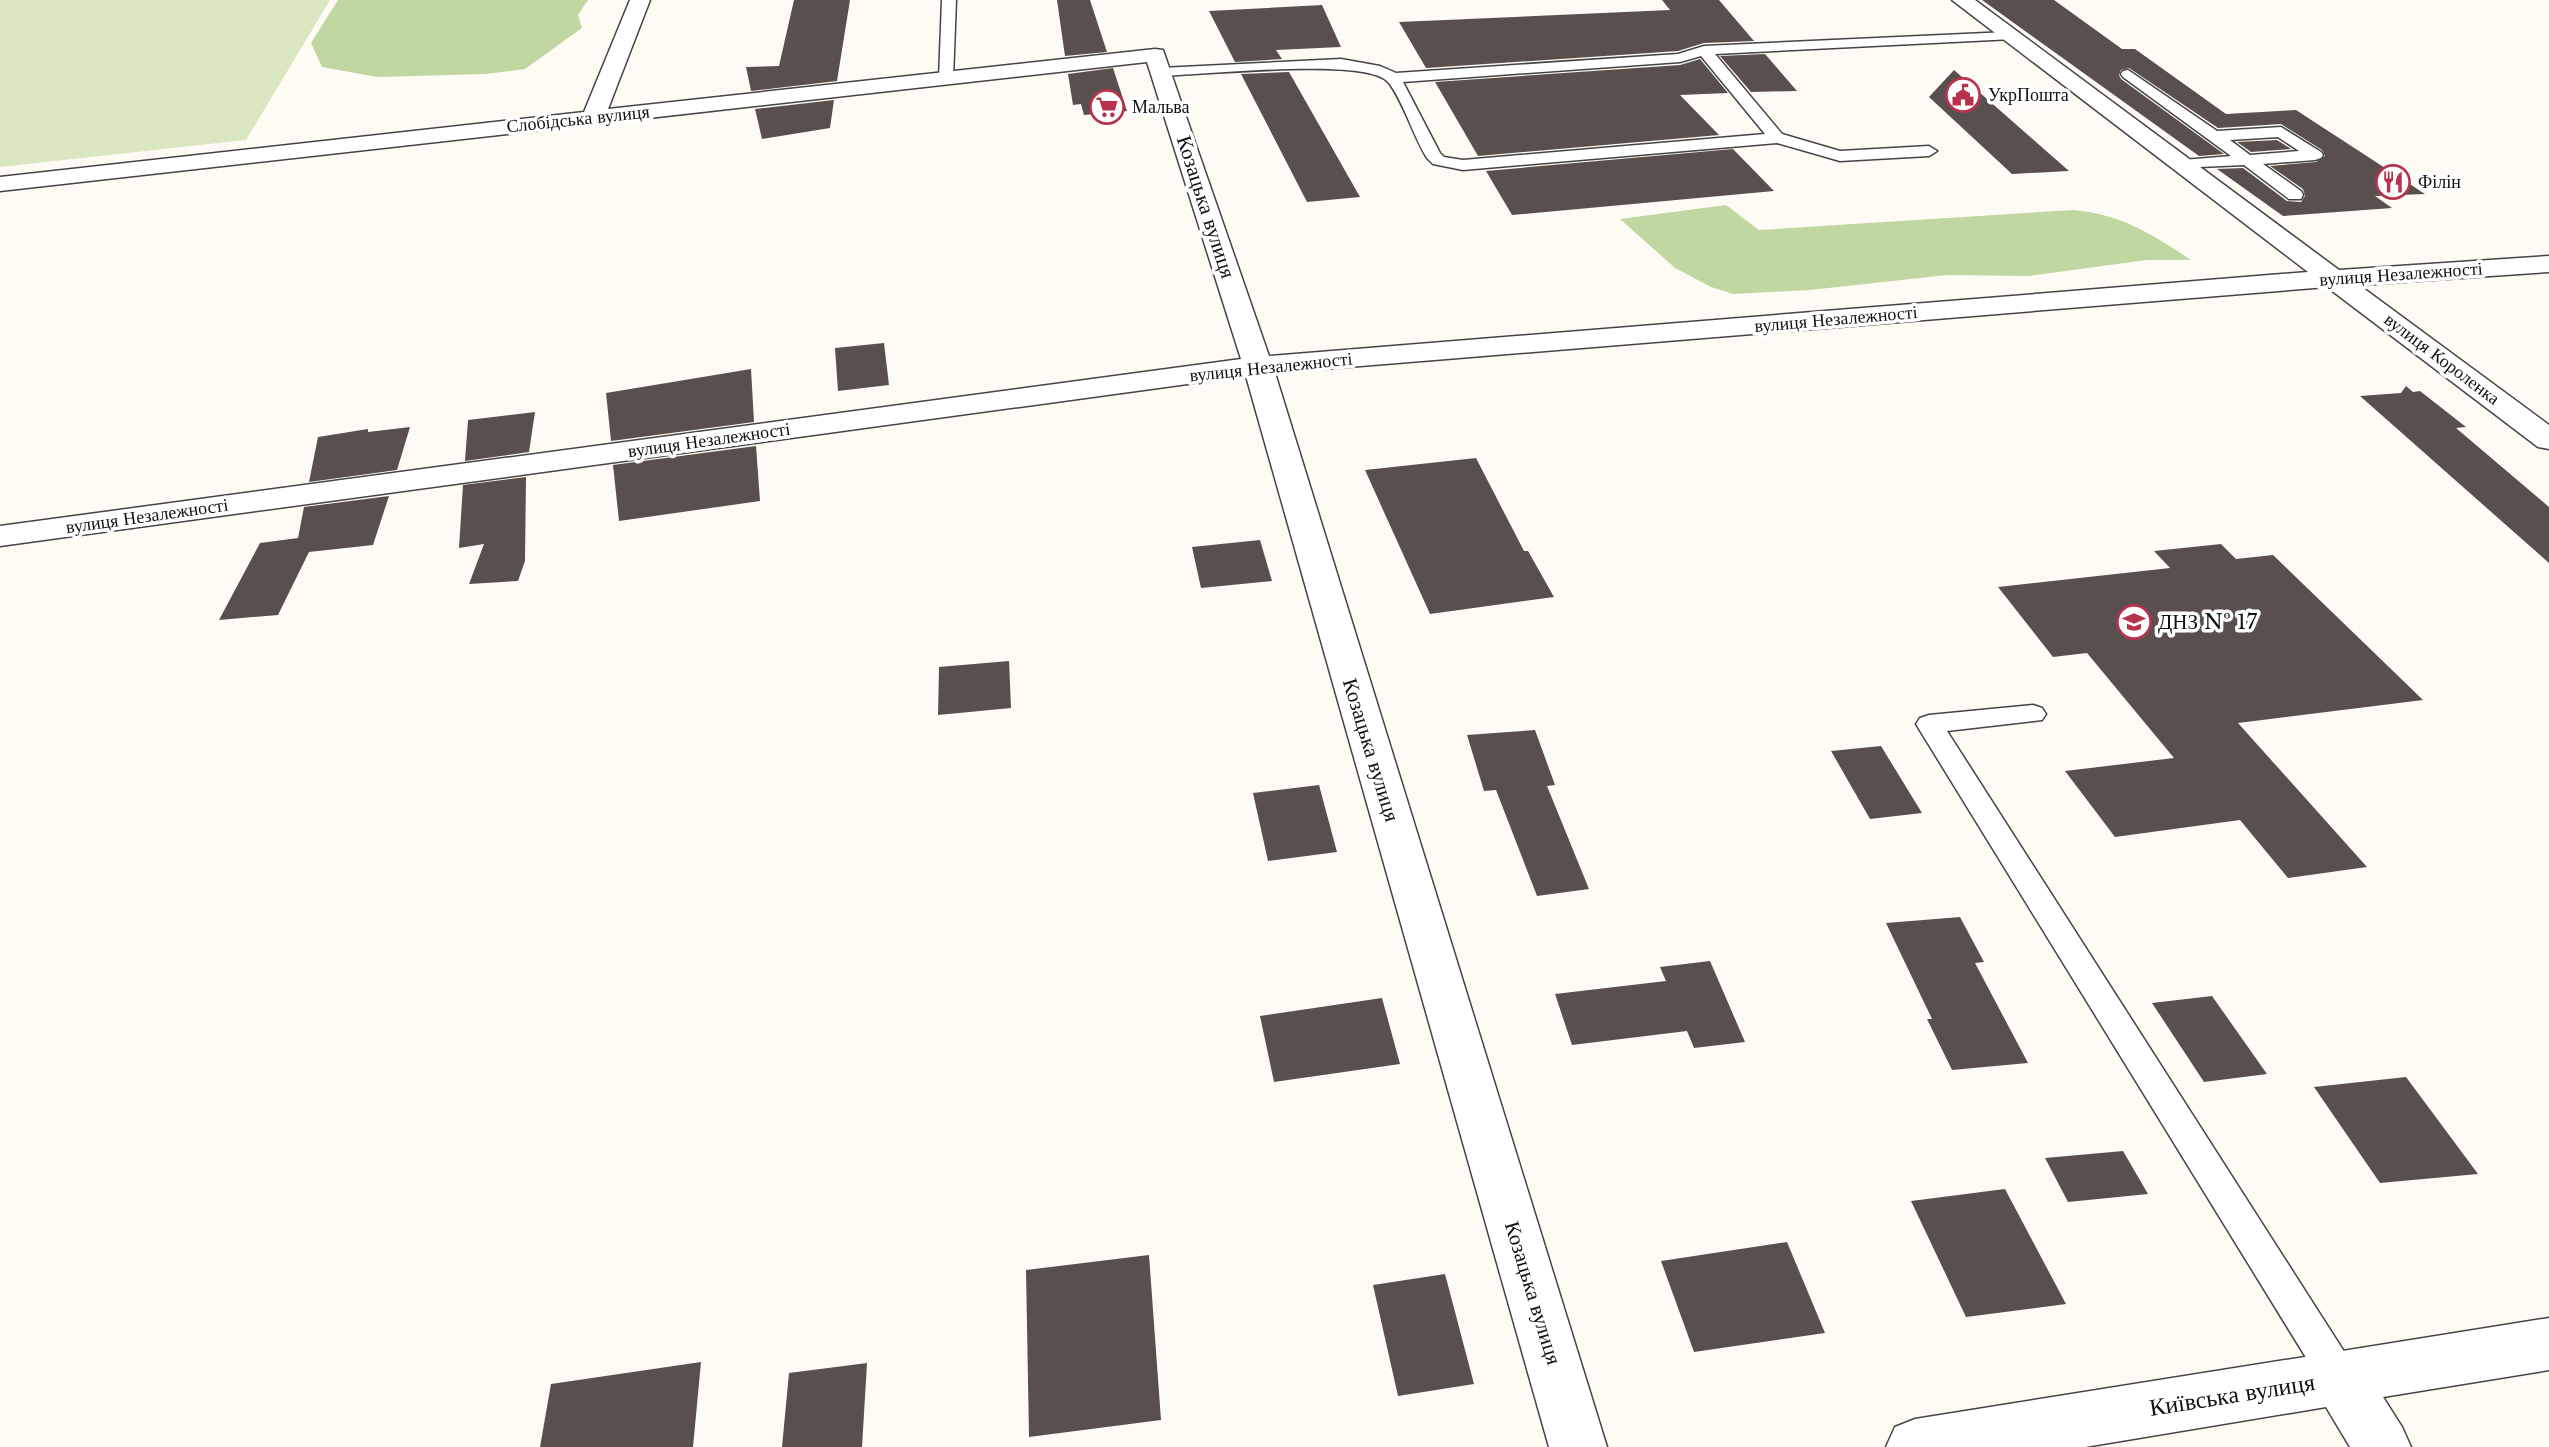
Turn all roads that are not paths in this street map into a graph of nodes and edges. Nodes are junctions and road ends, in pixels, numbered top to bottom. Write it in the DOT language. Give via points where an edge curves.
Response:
graph roads {
  1 [pos="640,0"];
  2 [pos="949,0"];
  3 [pos="1962,0"];
  4 [pos="2008,36"];
  5 [pos="1704,50"];
  6 [pos="1158,64"];
  7 [pos="2129,74"];
  8 [pos="1394,78"];
  9 [pos="946,79"];
  10 [pos="593,118"];
  11 [pos="2215,136"];
  12 [pos="1777,138"];
  13 [pos="1929,151"];
  14 [pos="2247,160"];
  15 [pos="2183,165"];
  16 [pos="0,184"];
  17 [pos="2295,195"];
  18 [pos="2549,264"];
  19 [pos="2335,278"];
  20 [pos="1258,366"];
  21 [pos="2549,440"];
  22 [pos="0,536"];
  23 [pos="2033,715"];
  24 [pos="2549,1344"];
  25 [pos="2339,1377"];
  26 [pos="1578,1447"];
  27 [pos="1915,1447"];
  28 [pos="2382,1447"];
  1 -- 10 [label="street"];
  2 -- 9 [label="lane"];
  3 -- 4 [label="street, вулиця Короленка"];
  4 -- 5 [label="lane"];
  4 -- 15 [label="street, вулиця Короленка"];
  5 -- 8 [label="lane" via="1680,58"];
  5 -- 12 [label="lane"];
  6 -- 8 [label="lane" via="1341,64 1375,69"];
  6 -- 9 [label="street, Слобідська вулиця"];
  6 -- 20 [label="street, Козацька вулиця"];
  7 -- 11 [label="lane"];
  8 -- 12 [label="lane" via="1433,155 1448,163"];
  9 -- 10 [label="street, Слобідська вулиця"];
  10 -- 16 [label="street, Слобідська вулиця"];
  11 -- 14 [label="lane"];
  11 -- 14 [label="lane" via="2281,132 2315,155"];
  12 -- 13 [label="lane" via="1841,156"];
  14 -- 15 [label="lane"];
  14 -- 17 [label="lane"];
  15 -- 19 [label="street, вулиця Короленка"];
  18 -- 19 [label="street, вулиця Незалежності"];
  19 -- 20 [label="street, вулиця Незалежності"];
  19 -- 21 [label="street, вулиця Короленка"];
  20 -- 22 [label="street, вулиця Незалежності"];
  20 -- 26 [label="street, Козацька вулиця"];
  23 -- 25 [label="lane" via="1928,724"];
  24 -- 25 [label="street, Київська вулиця"];
  25 -- 27 [label="street, Київська вулиця"];
  25 -- 28 [label="street"];
}
